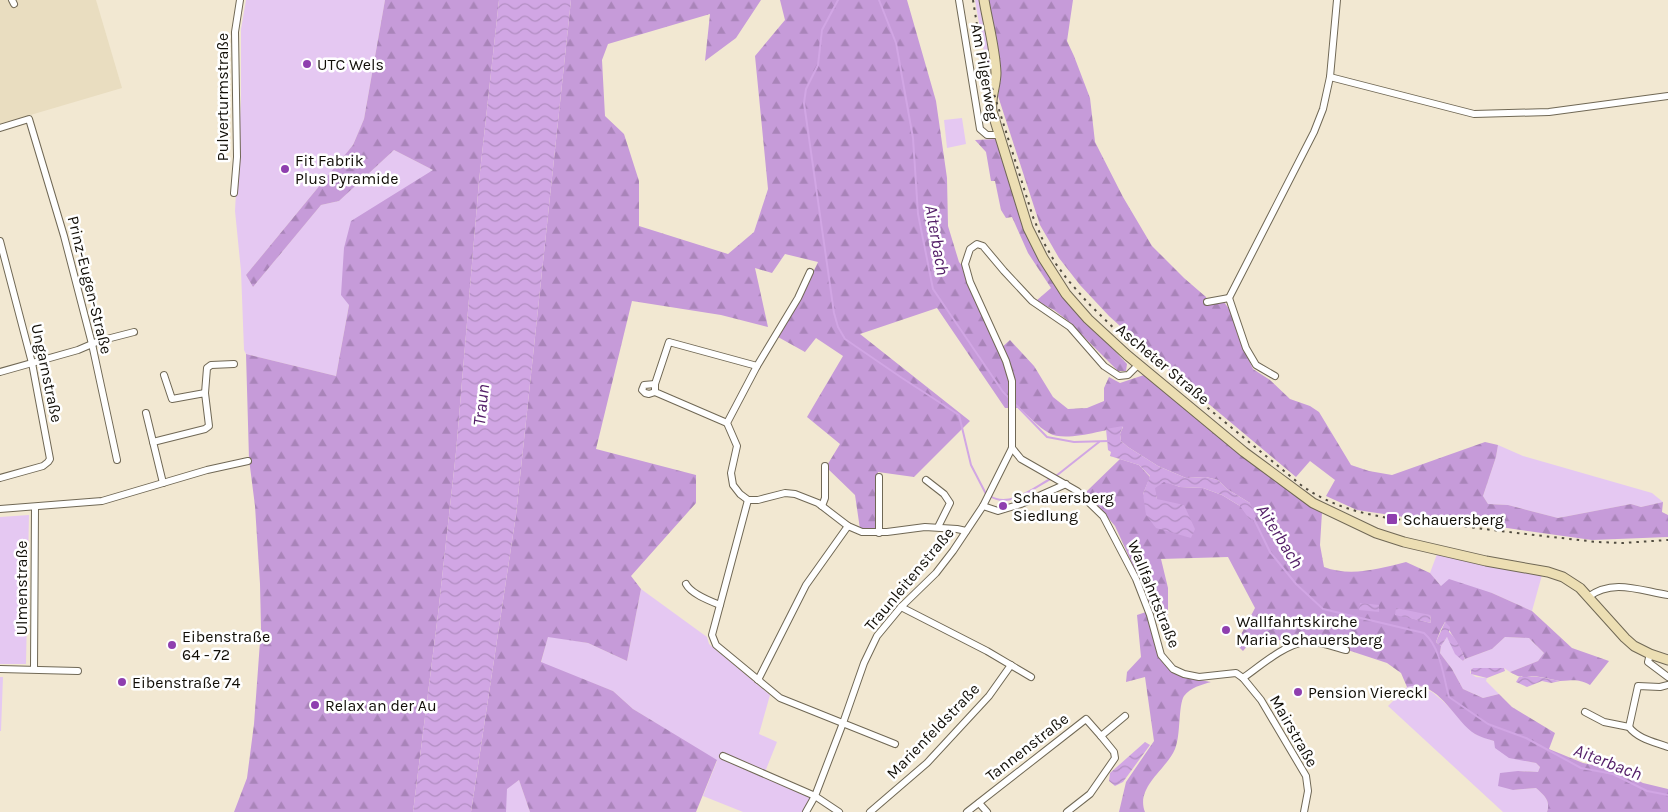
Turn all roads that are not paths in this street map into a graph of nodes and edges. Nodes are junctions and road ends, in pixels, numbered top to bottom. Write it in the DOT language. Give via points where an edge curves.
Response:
graph roads {
  1 [pos="240,0"];
  2 [pos="959,0"];
  3 [pos="984,0"];
  4 [pos="1337,0"];
  5 [pos="1330,77"];
  6 [pos="1668,96"];
  7 [pos="0,128"];
  8 [pos="1000,135"];
  9 [pos="234,194"];
  10 [pos="0,241"];
  11 [pos="810,272"];
  12 [pos="1230,296"];
  13 [pos="1207,302"];
  14 [pos="134,332"];
  15 [pos="92,344"];
  16 [pos="32,363"];
  17 [pos="234,364"];
  18 [pos="1138,365"];
  19 [pos="757,366"];
  20 [pos="0,372"];
  21 [pos="164,375"];
  22 [pos="1275,376"];
  23 [pos="205,393"];
  24 [pos="146,413"];
  25 [pos="727,423"];
  26 [pos="153,442"];
  27 [pos="1012,448"];
  28 [pos="117,460"];
  29 [pos="248,461"];
  30 [pos="825,466"];
  31 [pos="879,477"];
  32 [pos="0,478"];
  33 [pos="926,480"];
  34 [pos="1063,482"];
  35 [pos="163,483"];
  36 [pos="748,500"];
  37 [pos="984,504"];
  38 [pos="822,506"];
  39 [pos="35,507"];
  40 [pos="0,509"];
  41 [pos="848,526"];
  42 [pos="938,527"];
  43 [pos="966,531"];
  44 [pos="879,533"];
  45 [pos="686,584"];
  46 [pos="1668,595"];
  47 [pos="1588,597"];
  48 [pos="720,605"];
  49 [pos="901,606"];
  50 [pos="1346,650"];
  51 [pos="1650,654"];
  52 [pos="1668,660"];
  53 [pos="1011,665"];
  54 [pos="0,669"];
  55 [pos="34,669"];
  56 [pos="78,671"];
  57 [pos="1236,673"];
  58 [pos="1031,677"];
  59 [pos="1668,677"];
  60 [pos="1243,678"];
  61 [pos="758,680"];
  62 [pos="1668,685"];
  63 [pos="1585,712"];
  64 [pos="1125,716"];
  65 [pos="843,723"];
  66 [pos="1629,727"];
  67 [pos="1101,736"];
  68 [pos="895,744"];
  69 [pos="1668,747"];
  70 [pos="723,756"];
  71 [pos="815,796"];
  72 [pos="979,803"];
  73 [pos="806,812"];
  74 [pos="838,812"];
  75 [pos="870,812"];
  76 [pos="967,812"];
  77 [pos="987,812"];
  78 [pos="1067,812"];
  79 [pos="1304,812"];
  1 -- 9 [label="street, Pulverturmstraße" via="235,32 237,158"];
  2 -- 8 [label="street, Am Pilgerweg" via="980,129 987,135"];
  3 -- 8 [label="main road, Ascheter Straße" via="995,62 991,104"];
  4 -- 5 [label="street"];
  5 -- 6 [label="street" via="1474,114 1548,112"];
  5 -- 12 [label="street" via="1314,132"];
  7 -- 15 [label="street, Prinz-Eugen-Straße" via="29,119"];
  8 -- 18 [label="main road, Ascheter Straße" via="1028,228 1049,269 1076,306"];
  10 -- 16 [label="street, Ungarnstraße"];
  11 -- 19 [label="street"];
  12 -- 13 [label="street"];
  12 -- 22 [label="street" via="1246,348 1256,365"];
  14 -- 15 [label="street"];
  15 -- 16 [label="street"];
  15 -- 28 [label="street, Prinz-Eugen-Straße"];
  16 -- 20 [label="street"];
  16 -- 32 [label="street, Ungarnstraße" via="50,459 43,466"];
  17 -- 23 [label="street" via="207,368"];
  18 -- 27 [label="street, Traunleitenstraße" via="1128,375 1119,376 1104,366 1070,327 1032,301 983,246 977,244 970,249 965,264 1012,381"];
  18 -- 47 [label="main road, Ascheter Straße" via="1257,462 1324,509 1398,540 1548,572 1563,577"];
  19 -- 25 [label="street"];
  19 -- 25 [label="street" via="669,342 655,388"];
  21 -- 23 [label="street" via="172,399"];
  23 -- 26 [label="street" via="210,426"];
  24 -- 26 [label="street"];
  25 -- 36 [label="street" via="737,446 731,473 733,485"];
  26 -- 35 [label="street"];
  27 -- 34 [label="street, Wallfahrtstraße" via="1022,459"];
  27 -- 37 [label="street, Traunleitenstraße"];
  29 -- 35 [label="street"];
  30 -- 38 [label="street"];
  31 -- 44 [label="street"];
  33 -- 42 [label="street" via="947,496 950,503"];
  34 -- 37 [label="street" via="1021,504 998,511"];
  34 -- 57 [label="street, Wallfahrtstraße" via="1088,500 1111,528 1136,579 1161,655 1174,669 1184,674 1199,677"];
  35 -- 39 [label="street" via="102,501"];
  36 -- 38 [label="street" via="790,494"];
  36 -- 48 [label="street"];
  37 -- 43 [label="street, Traunleitenstraße"];
  38 -- 41 [label="street"];
  39 -- 40 [label="street"];
  39 -- 55 [label="street, Ulmenstraße"];
  41 -- 44 [label="street" via="862,532"];
  41 -- 61 [label="street" via="806,585"];
  42 -- 43 [label="street"];
  42 -- 44 [label="street"];
  43 -- 49 [label="street, Traunleitenstraße" via="936,573"];
  45 -- 48 [label="street"];
  46 -- 47 [label="street" via="1620,586"];
  47 -- 51 [label="main road, Ascheter Straße" via="1625,638"];
  48 -- 61 [label="street" via="712,635 716,645"];
  49 -- 53 [label="street"];
  49 -- 65 [label="street, Traunleitenstraße" via="870,648"];
  50 -- 60 [label="street" via="1318,642 1291,645"];
  51 -- 52 [label="main road, Ascheter Straße"];
  51 -- 59 [label="street" via="1648,662"];
  53 -- 58 [label="street"];
  53 -- 75 [label="street, Marienfeldstraße" via="989,696 927,762"];
  54 -- 55 [label="street"];
  55 -- 56 [label="street"];
  57 -- 60 [label="street, Mairstraße"];
  60 -- 79 [label="street, Mairstraße" via="1261,700 1306,776 1308,791"];
  61 -- 65 [label="street" via="789,703"];
  62 -- 66 [label="street" via="1638,686"];
  63 -- 66 [label="street" via="1604,722"];
  64 -- 67 [label="street"];
  65 -- 68 [label="street"];
  65 -- 71 [label="street, Traunleitenstraße"];
  66 -- 69 [label="street" via="1645,739"];
  67 -- 72 [label="street, Tannenstraße" via="1086,719"];
  67 -- 78 [label="street" via="1115,758 1090,794"];
  70 -- 71 [label="street"];
  71 -- 73 [label="street, Traunleitenstraße"];
  71 -- 74 [label="street"];
  72 -- 76 [label="street, Tannenstraße"];
  72 -- 77 [label="street"];
}
